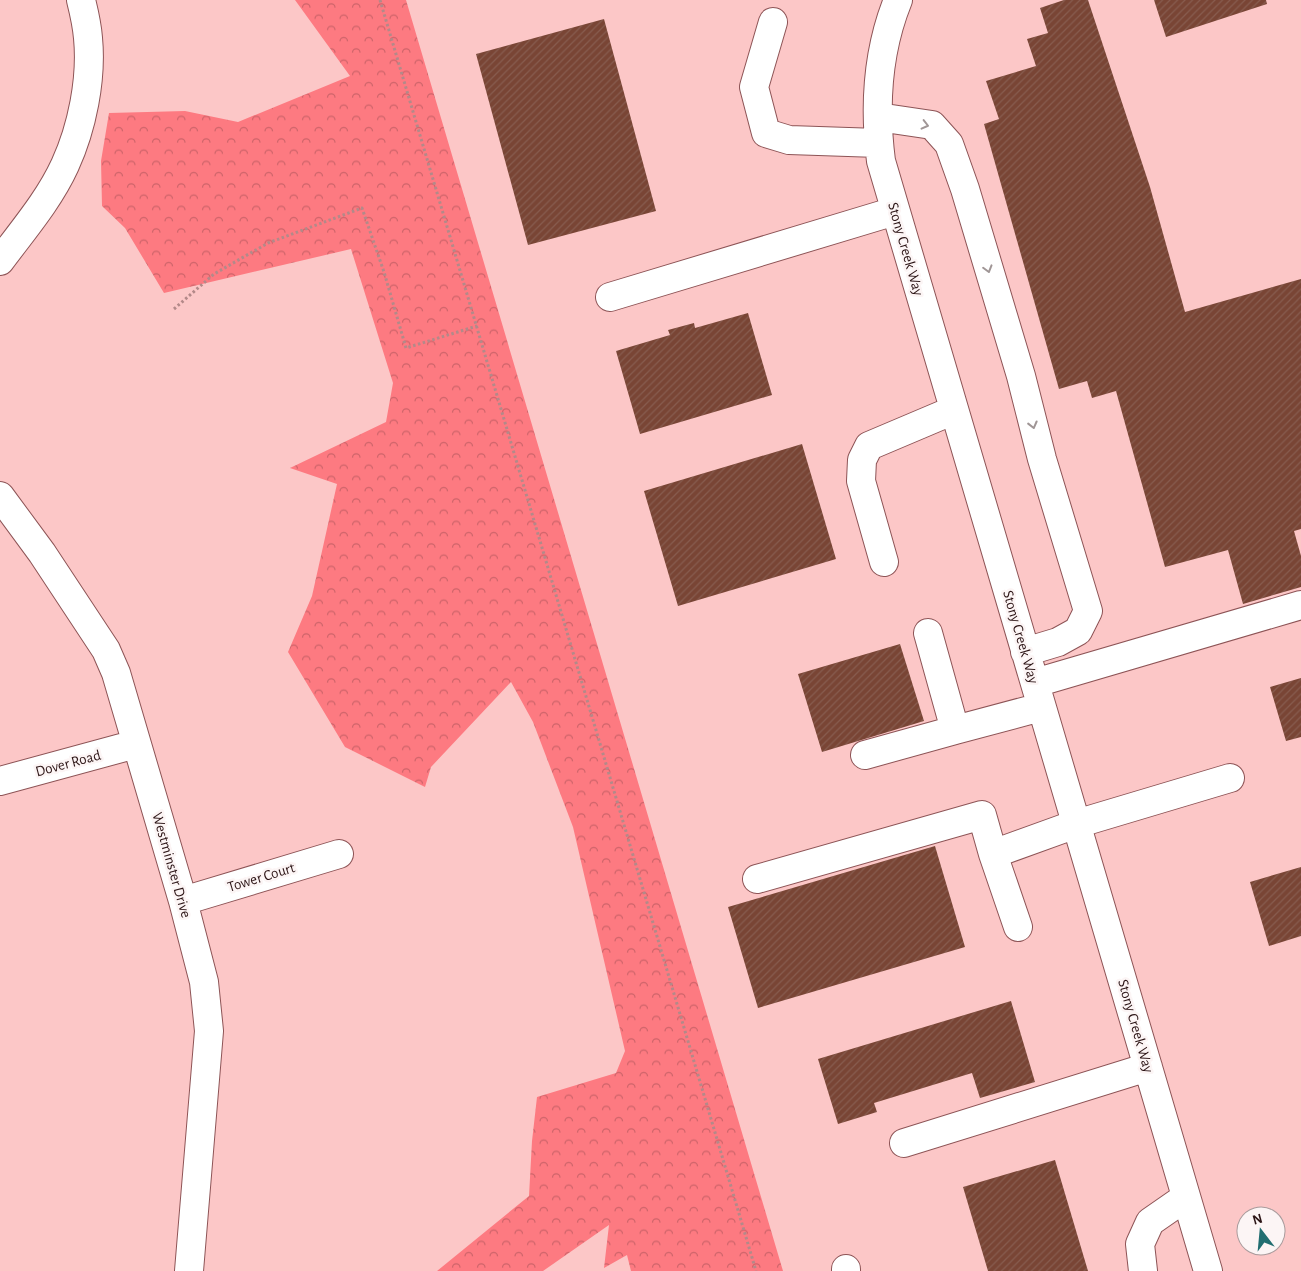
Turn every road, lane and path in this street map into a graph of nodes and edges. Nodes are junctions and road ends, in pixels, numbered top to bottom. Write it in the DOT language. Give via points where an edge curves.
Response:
graph roads {
  1 [pos="81,0"];
  2 [pos="380,0"];
  3 [pos="898,0"];
  4 [pos="773,22"];
  5 [pos="878,130"];
  6 [pos="895,211"];
  7 [pos="0,261"];
  8 [pos="610,297"];
  9 [pos="174,309"];
  10 [pos="477,326"];
  11 [pos="954,410"];
  12 [pos="0,496"];
  13 [pos="884,562"];
  14 [pos="1301,605"];
  15 [pos="928,633"];
  16 [pos="1025,652"];
  17 [pos="1038,695"];
  18 [pos="955,730"];
  19 [pos="136,744"];
  20 [pos="865,755"];
  21 [pos="1230,778"];
  22 [pos="0,781"];
  23 [pos="1076,824"];
  24 [pos="339,854"];
  25 [pos="993,854"];
  26 [pos="757,879"];
  27 [pos="183,901"];
  28 [pos="1018,927"];
  29 [pos="1148,1067"];
  30 [pos="904,1143"];
  31 [pos="1186,1197"];
  32 [pos="189,1271"];
  33 [pos="756,1271"];
  34 [pos="1143,1271"];
  35 [pos="1208,1271"];
  1 -- 7 [label="street" via="88,39 87,86 80,125 65,166"];
  2 -- 10 [label="path"];
  3 -- 5 [label="street, Stony Creek Way" via="882,52"];
  4 -- 5 [label="street" via="754,87 766,133 789,140"];
  5 -- 6 [label="street, Stony Creek Way" via="880,161"];
  5 -- 16 [label="street, one-way" via="932,125 949,144 1021,376 1042,459 1088,611 1078,630 1058,642"];
  6 -- 8 [label="street"];
  6 -- 11 [label="street, Stony Creek Way"];
  9 -- 10 [label="path" via="214,274 268,243 362,208 406,348"];
  10 -- 33 [label="path"];
  11 -- 13 [label="street" via="869,446 862,460 861,480"];
  11 -- 16 [label="street, Stony Creek Way"];
  12 -- 19 [label="street, Westminster Drive" via="106,650 116,673"];
  14 -- 17 [label="street"];
  15 -- 18 [label="street"];
  16 -- 17 [label="street, Stony Creek Way"];
  17 -- 18 [label="street"];
  17 -- 23 [label="street, Stony Creek Way"];
  18 -- 20 [label="street"];
  19 -- 22 [label="street, Dover Road"];
  19 -- 27 [label="street, Westminster Drive"];
  21 -- 23 [label="street"];
  23 -- 25 [label="street"];
  23 -- 29 [label="street, Stony Creek Way"];
  24 -- 27 [label="street, Tower Court"];
  25 -- 26 [label="street" via="982,815"];
  25 -- 28 [label="street"];
  27 -- 32 [label="street, Westminster Drive" via="204,982 209,1031"];
  29 -- 30 [label="street"];
  29 -- 31 [label="street, Stony Creek Way"];
  31 -- 34 [label="street" via="1150,1222 1140,1244"];
  31 -- 35 [label="street, Stony Creek Way"];
}
